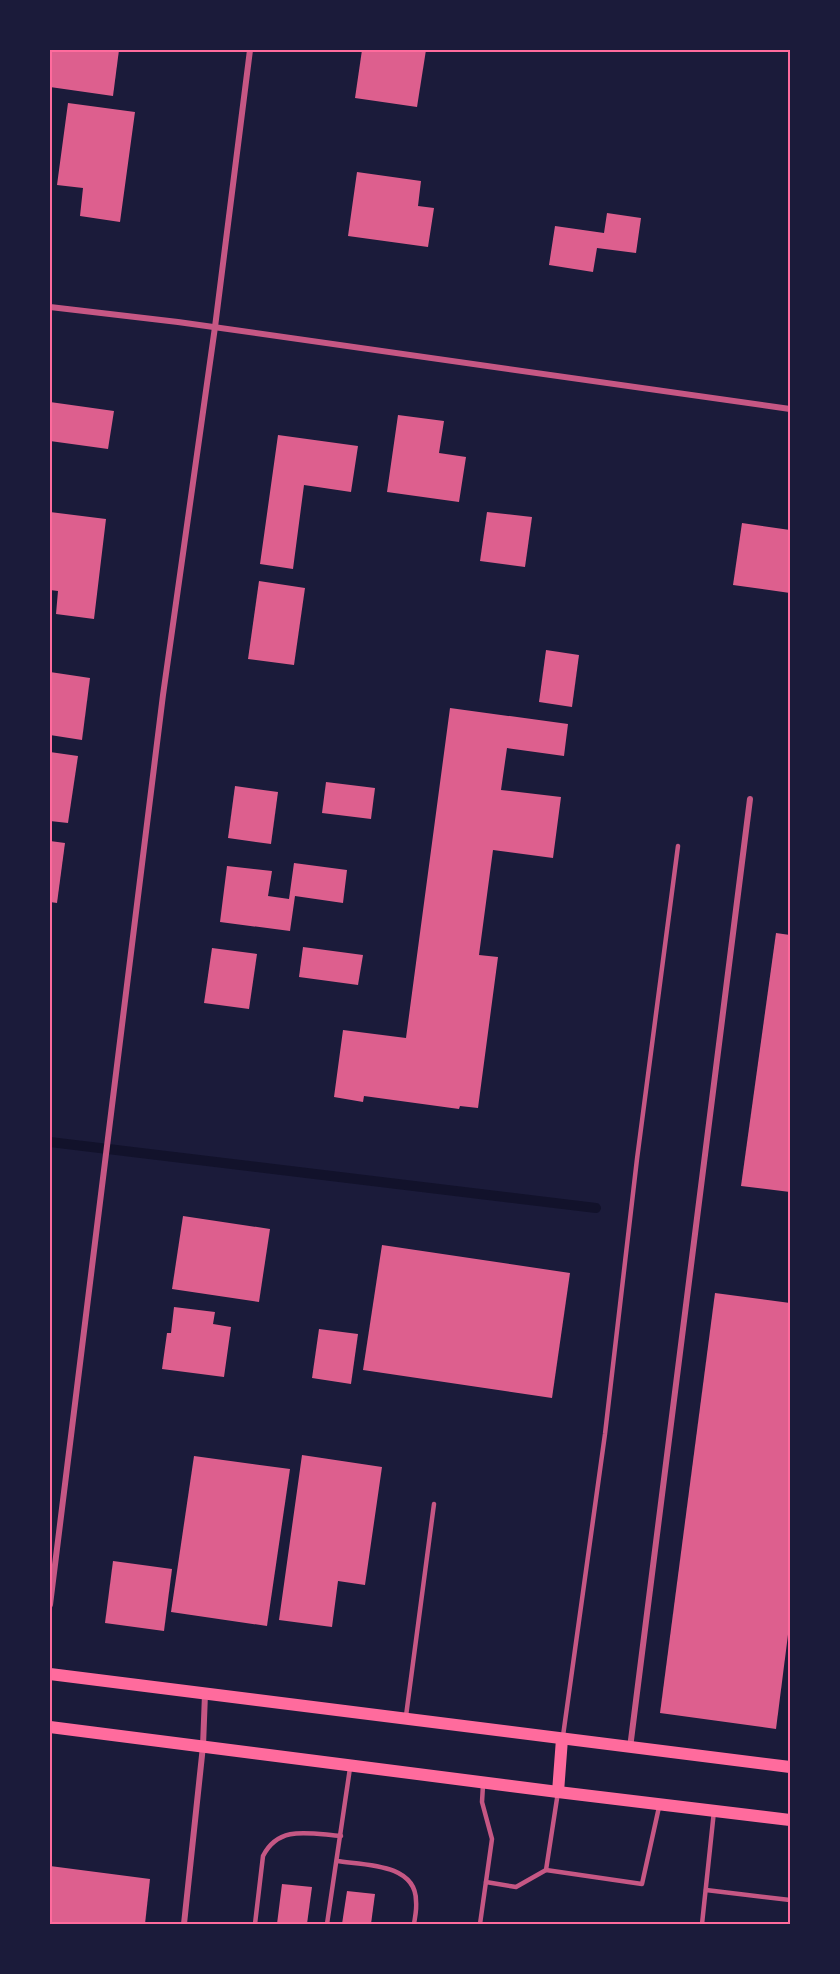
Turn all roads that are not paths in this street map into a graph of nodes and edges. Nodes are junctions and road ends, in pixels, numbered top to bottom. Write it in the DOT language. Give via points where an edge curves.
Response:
graph roads {
  1 [pos="250,50"];
  2 [pos="50,307"];
  3 [pos="215,327"];
  4 [pos="790,409"];
  5 [pos="750,800"];
  6 [pos="678,846"];
  7 [pos="434,1504"];
  8 [pos="50,1605"];
  9 [pos="50,1674"];
  10 [pos="205,1694"];
  11 [pos="406,1719"];
  12 [pos="50,1726"];
  13 [pos="562,1739"];
  14 [pos="203,1746"];
  15 [pos="630,1748"];
  16 [pos="350,1765"];
  17 [pos="790,1767"];
  18 [pos="483,1782"];
  19 [pos="558,1792"];
  20 [pos="659,1804"];
  21 [pos="714,1811"];
  22 [pos="790,1820"];
  23 [pos="341,1836"];
  24 [pos="337,1861"];
  25 [pos="546,1870"];
  26 [pos="486,1882"];
  27 [pos="706,1890"];
  28 [pos="790,1900"];
  29 [pos="184,1924"];
  30 [pos="255,1924"];
  31 [pos="327,1924"];
  32 [pos="414,1924"];
  33 [pos="480,1924"];
  34 [pos="702,1924"];
  1 -- 3 [label="street"];
  2 -- 3 [label="street"];
  3 -- 4 [label="street"];
  3 -- 8 [label="street" via="163,695"];
  5 -- 15 [label="street"];
  6 -- 13 [label="lane" via="605,1434"];
  7 -- 11 [label="lane"];
  9 -- 10 [label="main road"];
  10 -- 11 [label="main road"];
  10 -- 14 [label="street"];
  11 -- 13 [label="main road"];
  12 -- 14 [label="main road"];
  13 -- 15 [label="main road"];
  13 -- 19 [label="main road"];
  14 -- 16 [label="main road"];
  14 -- 29 [label="street"];
  15 -- 17 [label="main road"];
  16 -- 18 [label="main road"];
  16 -- 23 [label="lane"];
  18 -- 19 [label="main road"];
  18 -- 26 [label="lane" via="482,1802 492,1839"];
  19 -- 20 [label="main road"];
  19 -- 25 [label="lane"];
  20 -- 21 [label="main road"];
  20 -- 25 [label="lane" via="642,1884"];
  21 -- 22 [label="main road"];
  21 -- 27 [label="lane"];
  23 -- 24 [label="lane"];
  23 -- 30 [label="lane" via="289,1833 268,1846 263,1856"];
  24 -- 31 [label="lane"];
  24 -- 32 [label="lane" via="399,1873 417,1899"];
  25 -- 26 [label="lane" via="516,1887"];
  26 -- 33 [label="lane"];
  27 -- 28 [label="lane"];
  27 -- 34 [label="lane"];
}
